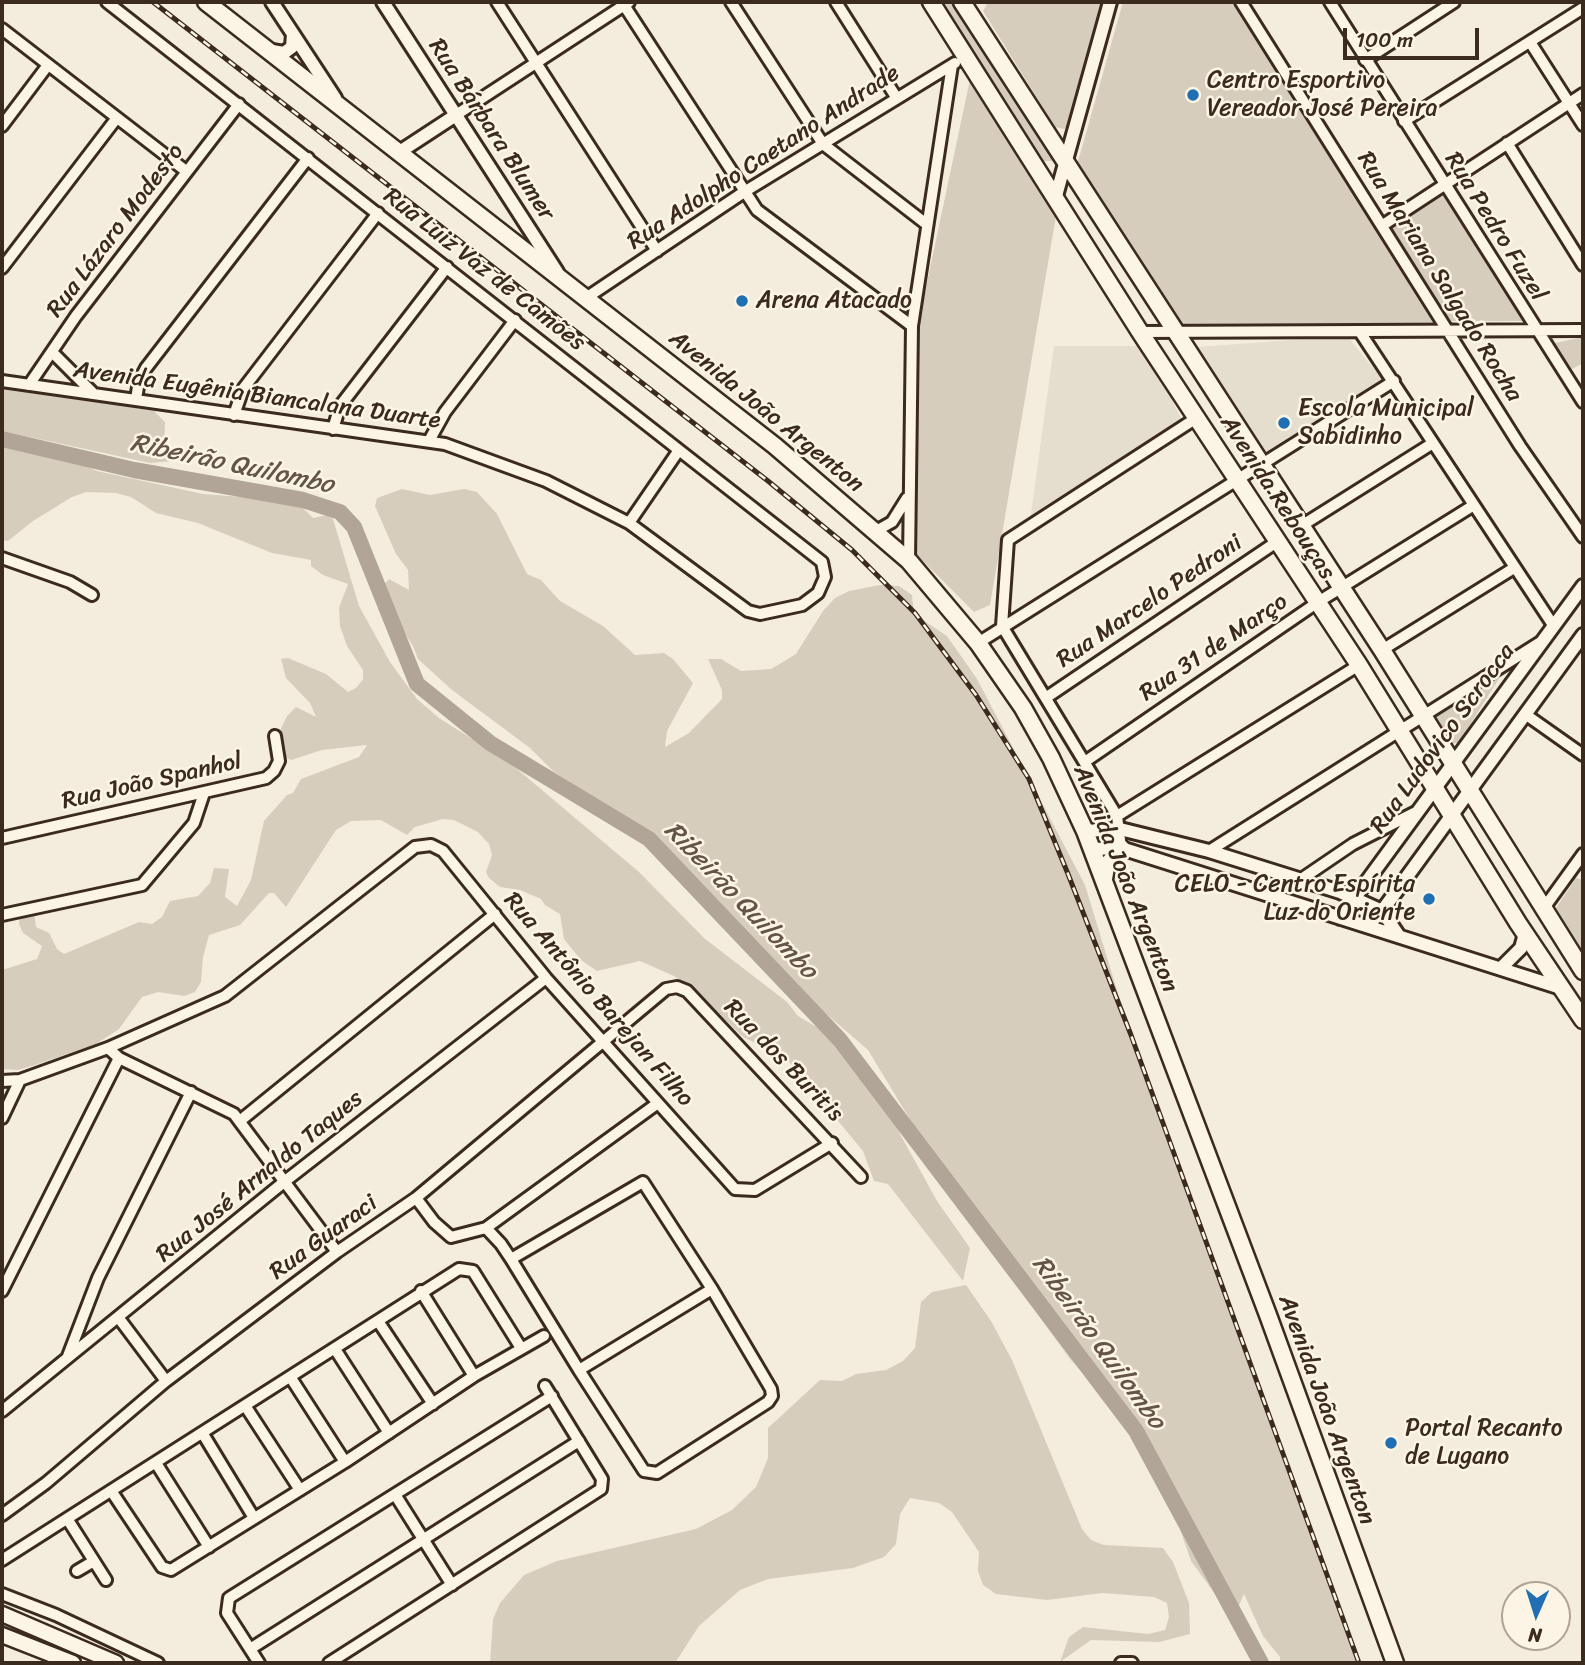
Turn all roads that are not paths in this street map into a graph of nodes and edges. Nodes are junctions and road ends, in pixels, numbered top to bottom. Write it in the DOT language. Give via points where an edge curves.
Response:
graph roads {
  1 [pos="107,2"];
  2 [pos="206,2"];
  3 [pos="272,2"];
  4 [pos="383,2"];
  5 [pos="497,2"];
  6 [pos="731,2"];
  7 [pos="836,2"];
  8 [pos="932,2"];
  9 [pos="962,2"];
  10 [pos="1110,2"];
  11 [pos="1241,2"];
  12 [pos="1329,2"];
  13 [pos="1454,2"];
  14 [pos="626,3"];
  15 [pos="1583,8"];
  16 [pos="2,29"];
  17 [pos="293,34"];
  18 [pos="1530,42"];
  19 [pos="272,51"];
  20 [pos="967,56"];
  21 [pos="1365,60"];
  22 [pos="536,64"];
  23 [pos="48,65"];
  24 [pos="951,65"];
  25 [pos="1583,94"];
  26 [pos="896,97"];
  27 [pos="338,103"];
  28 [pos="1569,103"];
  29 [pos="239,104"];
  30 [pos="456,115"];
  31 [pos="116,119"];
  32 [pos="1404,121"];
  33 [pos="1583,125"];
  34 [pos="2,126"];
  35 [pos="823,144"];
  36 [pos="1507,144"];
  37 [pos="398,153"];
  38 [pos="308,158"];
  39 [pos="1065,159"];
  40 [pos="186,171"];
  41 [pos="1443,183"];
  42 [pos="744,192"];
  43 [pos="1056,196"];
  44 [pos="377,213"];
  45 [pos="925,223"];
  46 [pos="1382,225"];
  47 [pos="657,251"];
  48 [pos="1583,264"];
  49 [pos="447,267"];
  50 [pos="2,268"];
  51 [pos="563,281"];
  52 [pos="586,298"];
  53 [pos="515,320"];
  54 [pos="912,326"];
  55 [pos="1448,330"];
  56 [pos="1583,330"];
  57 [pos="1535,331"];
  58 [pos="1140,332"];
  59 [pos="1174,332"];
  60 [pos="1360,332"];
  61 [pos="54,353"];
  62 [pos="1394,381"];
  63 [pos="2,382"];
  64 [pos="29,385"];
  65 [pos="94,393"];
  66 [pos="136,399"];
  67 [pos="1583,402"];
  68 [pos="234,415"];
  69 [pos="1198,417"];
  70 [pos="333,429"];
  71 [pos="429,440"];
  72 [pos="1433,443"];
  73 [pos="680,450"];
  74 [pos="1261,466"];
  75 [pos="1237,481"];
  76 [pos="910,492"];
  77 [pos="1474,505"];
  78 [pos="629,523"];
  79 [pos="1301,526"];
  80 [pos="876,531"];
  81 [pos="1583,537"];
  82 [pos="1278,541"];
  83 [pos="2,558"];
  84 [pos="909,561"];
  85 [pos="1514,568"];
  86 [pos="825,577"];
  87 [pos="1583,586"];
  88 [pos="1341,588"];
  89 [pos="92,595"];
  90 [pos="1318,603"];
  91 [pos="1553,625"];
  92 [pos="1002,626"];
  93 [pos="1583,636"];
  94 [pos="978,643"];
  95 [pos="1539,643"];
  96 [pos="1382,650"];
  97 [pos="1359,665"];
  98 [pos="1047,697"];
  99 [pos="1525,714"];
  100 [pos="1421,718"];
  101 [pos="1400,732"];
  102 [pos="275,736"];
  103 [pos="1583,755"];
  104 [pos="1086,761"];
  105 [pos="1451,763"];
  106 [pos="1434,786"];
  107 [pos="1469,791"];
  108 [pos="204,793"];
  109 [pos="1414,813"];
  110 [pos="1452,815"];
  111 [pos="1119,823"];
  112 [pos="1085,831"];
  113 [pos="2,838"];
  114 [pos="1121,848"];
  115 [pos="1093,849"];
  116 [pos="1209,851"];
  117 [pos="1583,854"];
  118 [pos="1579,868"];
  119 [pos="1104,879"];
  120 [pos="1300,880"];
  121 [pos="1356,898"];
  122 [pos="1544,908"];
  123 [pos="1382,911"];
  124 [pos="495,914"];
  125 [pos="2,915"];
  126 [pos="1340,918"];
  127 [pos="1367,926"];
  128 [pos="1525,934"];
  129 [pos="1399,936"];
  130 [pos="1501,968"];
  131 [pos="1583,971"];
  132 [pos="546,978"];
  133 [pos="1561,988"];
  134 [pos="666,989"];
  135 [pos="1583,996"];
  136 [pos="1583,1020"];
  137 [pos="603,1044"];
  138 [pos="108,1048"];
  139 [pos="118,1058"];
  140 [pos="20,1080"];
  141 [pos="2,1081"];
  142 [pos="191,1092"];
  143 [pos="659,1103"];
  144 [pos="2,1118"];
  145 [pos="240,1121"];
  146 [pos="832,1143"];
  147 [pos="861,1177"];
  148 [pos="284,1182"];
  149 [pos="416,1198"];
  150 [pos="486,1228"];
  151 [pos="337,1252"];
  152 [pos="511,1259"];
  153 [pos="712,1289"];
  154 [pos="2,1291"];
  155 [pos="421,1291"];
  156 [pos="118,1317"];
  157 [pos="378,1321"];
  158 [pos="544,1336"];
  159 [pos="521,1348"];
  160 [pos="335,1349"];
  161 [pos="67,1359"];
  162 [pos="579,1370"];
  163 [pos="474,1376"];
  164 [pos="291,1378"];
  165 [pos="166,1381"];
  166 [pos="433,1404"];
  167 [pos="246,1407"];
  168 [pos="2,1411"];
  169 [pos="389,1433"];
  170 [pos="203,1434"];
  171 [pos="579,1441"];
  172 [pos="345,1462"];
  173 [pos="156,1463"];
  174 [pos="300,1490"];
  175 [pos="112,1492"];
  176 [pos="396,1496"];
  177 [pos="2,1515"];
  178 [pos="254,1518"];
  179 [pos="68,1520"];
  180 [pos="425,1540"];
  181 [pos="209,1547"];
  182 [pos="2,1560"];
  183 [pos="94,1561"];
  184 [pos="77,1571"];
  185 [pos="106,1580"];
  186 [pos="452,1585"];
  187 [pos="2,1594"];
  188 [pos="2,1615"];
  189 [pos="2,1634"];
  190 [pos="250,1649"];
  191 [pos="1396,1660"];
  192 [pos="73,1663"];
  193 [pos="116,1663"];
  194 [pos="158,1663"];
  195 [pos="259,1663"];
  196 [pos="329,1663"];
  197 [pos="1121,1663"];
  198 [pos="1132,1663"];
  1 -- 29 [label="street, Rua Luiz Vaz de Camões"];
  2 -- 19 [label="main road, Avenida João Argenton"];
  3 -- 17 [label="street"];
  4 -- 30 [label="street, Rua Bárbara Blumer"];
  5 -- 22 [label="street"];
  6 -- 35 [label="street"];
  7 -- 26 [label="street"];
  8 -- 20 [label="main road, Avenida Rebouças"];
  9 -- 39 [label="main road, Avenida Rebouças"];
  10 -- 39 [label="street"];
  11 -- 46 [label="street, Rua Mariana Salgado Rocha"];
  12 -- 21 [label="street, Rua Pedro Fuzel"];
  13 -- 21 [label="street"];
  14 -- 22 [label="street"];
  14 -- 42 [label="street"];
  15 -- 18 [label="street"];
  16 -- 23 [label="street"];
  17 -- 19 [label="street" via="292,47 284,53"];
  17 -- 27 [label="street"];
  18 -- 28 [label="street"];
  18 -- 32 [label="street"];
  19 -- 27 [label="main road, Avenida João Argenton"];
  20 -- 24 [label="street, Rua Adolpho Caetano Andrade"];
  20 -- 43 [label="main road, Avenida Rebouças"];
  21 -- 32 [label="street, Rua Pedro Fuzel"];
  22 -- 30 [label="street"];
  22 -- 47 [label="street"];
  23 -- 31 [label="street"];
  23 -- 34 [label="street"];
  24 -- 26 [label="street, Rua Adolpho Caetano Andrade"];
  24 -- 45 [label="street"];
  25 -- 28 [label="street"];
  26 -- 35 [label="street, Rua Adolpho Caetano Andrade"];
  27 -- 37 [label="main road, Avenida João Argenton"];
  28 -- 33 [label="street"];
  28 -- 36 [label="street"];
  29 -- 38 [label="street, Rua Luiz Vaz de Camões"];
  29 -- 40 [label="street, Rua Lázaro Modesto"];
  30 -- 37 [label="street"];
  30 -- 51 [label="street, Rua Bárbara Blumer"];
  31 -- 40 [label="street"];
  31 -- 50 [label="street"];
  32 -- 41 [label="street, Rua Pedro Fuzel"];
  35 -- 42 [label="street, Rua Adolpho Caetano Andrade"];
  35 -- 45 [label="street"];
  36 -- 41 [label="street"];
  36 -- 48 [label="street"];
  37 -- 51 [label="main road, Avenida João Argenton"];
  38 -- 44 [label="street, Rua Luiz Vaz de Camões"];
  38 -- 66 [label="street" via="146,368"];
  39 -- 43 [label="street"];
  39 -- 59 [label="main road, Avenida Rebouças"];
  40 -- 61 [label="street, Rua Lázaro Modesto" via="76,316"];
  41 -- 46 [label="street"];
  41 -- 57 [label="street, Rua Pedro Fuzel"];
  42 -- 47 [label="street, Rua Adolpho Caetano Andrade"];
  42 -- 54 [label="street" via="757,210"];
  43 -- 58 [label="main road, Avenida Rebouças"];
  44 -- 49 [label="street, Rua Luiz Vaz de Camões"];
  44 -- 68 [label="street" via="243,389"];
  45 -- 54 [label="street"];
  46 -- 55 [label="street, Rua Mariana Salgado Rocha"];
  47 -- 52 [label="street, Rua Adolpho Caetano Andrade"];
  49 -- 53 [label="street, Rua Luiz Vaz de Camões"];
  49 -- 70 [label="street" via="340,406"];
  51 -- 52 [label="main road, Avenida João Argenton"];
  52 -- 80 [label="main road, Avenida João Argenton"];
  53 -- 71 [label="street" via="444,412"];
  53 -- 73 [label="street, Rua Luiz Vaz de Camões"];
  54 -- 76 [label="street"];
  55 -- 57 [label="street"];
  55 -- 60 [label="street"];
  55 -- 81 [label="street, Rua Mariana Salgado Rocha"];
  56 -- 57 [label="street"];
  57 -- 67 [label="street, Rua Pedro Fuzel"];
  58 -- 59 [label="street"];
  58 -- 69 [label="main road, Avenida Rebouças"];
  59 -- 60 [label="street"];
  59 -- 74 [label="main road, Avenida Rebouças"];
  60 -- 62 [label="street"];
  61 -- 64 [label="street, Rua Lázaro Modesto"];
  61 -- 65 [label="street"];
  62 -- 72 [label="street"];
  62 -- 74 [label="street"];
  63 -- 64 [label="street, Avenida Eugênia Biancalana Duarte"];
  64 -- 65 [label="street, Avenida Eugênia Biancalana Duarte"];
  65 -- 66 [label="street, Avenida Eugênia Biancalana Duarte"];
  66 -- 68 [label="street, Avenida Eugênia Biancalana Duarte"];
  68 -- 70 [label="street, Avenida Eugênia Biancalana Duarte"];
  69 -- 75 [label="main road, Avenida Rebouças"];
  69 -- 92 [label="street" via="1008,540"];
  70 -- 71 [label="street, Avenida Eugênia Biancalana Duarte"];
  71 -- 78 [label="street, Avenida Eugênia Biancalana Duarte" via="546,481"];
  72 -- 77 [label="street"];
  72 -- 79 [label="street"];
  73 -- 78 [label="street"];
  73 -- 86 [label="street, Rua Luiz Vaz de Camões" via="822,562"];
  74 -- 75 [label="street"];
  74 -- 79 [label="main road, Avenida Rebouças"];
  75 -- 82 [label="main road, Avenida Rebouças"];
  75 -- 92 [label="street"];
  76 -- 80 [label="street" via="902,511"];
  76 -- 84 [label="street"];
  77 -- 85 [label="street"];
  77 -- 88 [label="street, Rua 31 de Março"];
  78 -- 86 [label="street, Avenida Eugênia Biancalana Duarte" via="748,611 771,614 802,605 818,593"];
  79 -- 88 [label="main road, Avenida Rebouças"];
  80 -- 84 [label="main road, Avenida João Argenton"];
  82 -- 90 [label="main road, Avenida Rebouças"];
  82 -- 98 [label="street, Rua Marcelo Pedroni"];
  83 -- 89 [label="street" via="71,582"];
  84 -- 94 [label="main road, Avenida João Argenton"];
  85 -- 91 [label="street"];
  85 -- 96 [label="street"];
  87 -- 91 [label="street, Rua Ludovico Scrocca"];
  88 -- 90 [label="street, Rua 31 de Março"];
  88 -- 96 [label="main road, Avenida Rebouças"];
  90 -- 97 [label="main road, Avenida Rebouças"];
  90 -- 104 [label="street, Rua 31 de Março"];
  91 -- 95 [label="street, Rua Ludovico Scrocca"];
  92 -- 94 [label="street"];
  92 -- 98 [label="street"];
  93 -- 99 [label="street"];
  94 -- 112 [label="main road, Avenida João Argenton" via="1028,718"];
  95 -- 100 [label="street"];
  95 -- 105 [label="street, Rua Ludovico Scrocca"];
  96 -- 100 [label="main road, Avenida Rebouças"];
  97 -- 101 [label="main road, Avenida Rebouças"];
  97 -- 111 [label="street"];
  98 -- 104 [label="street"];
  99 -- 103 [label="street"];
  99 -- 107 [label="street"];
  100 -- 101 [label="street"];
  100 -- 105 [label="main road, Avenida Rebouças"];
  101 -- 106 [label="main road, Avenida Rebouças"];
  101 -- 116 [label="street"];
  102 -- 108 [label="street, Rua João Spanhol" via="279,761 266,778"];
  104 -- 111 [label="street"];
  105 -- 106 [label="street, Rua Ludovico Scrocca"];
  105 -- 107 [label="main road, Avenida Rebouças"];
  106 -- 109 [label="street, Rua Ludovico Scrocca"];
  106 -- 110 [label="main road, Avenida Rebouças"];
  107 -- 110 [label="street"];
  107 -- 122 [label="main road, Avenida Rebouças"];
  108 -- 113 [label="street, Rua João Spanhol"];
  108 -- 125 [label="street" via="194,823 142,885"];
  109 -- 120 [label="street" via="1353,844"];
  109 -- 121 [label="street, Rua Ludovico Scrocca"];
  110 -- 123 [label="street"];
  110 -- 128 [label="main road, Avenida Rebouças"];
  111 -- 112 [label="street"];
  111 -- 114 [label="street"];
  111 -- 116 [label="street"];
  112 -- 115 [label="main road, Avenida João Argenton"];
  114 -- 115 [label="street"];
  114 -- 119 [label="main road" via="1106,867"];
  114 -- 126 [label="street"];
  115 -- 119 [label="main road, Avenida João Argenton"];
  116 -- 120 [label="street"];
  117 -- 118 [label="street"];
  118 -- 122 [label="street"];
  119 -- 191 [label="main road, Avenida João Argenton"];
  120 -- 121 [label="street"];
  121 -- 123 [label="street"];
  121 -- 126 [label="street, Rua Ludovico Scrocca"];
  122 -- 131 [label="main road, Avenida Rebouças"];
  123 -- 127 [label="street"];
  123 -- 129 [label="street"];
  124 -- 132 [label="street, Rua Antônio Barejan Filho"];
  124 -- 138 [label="street, Rua Antônio Barejan Filho" via="443,851 431,845 415,847 225,996"];
  124 -- 145 [label="street"];
  126 -- 127 [label="street"];
  127 -- 129 [label="street"];
  128 -- 130 [label="street" via="1521,948"];
  128 -- 133 [label="main road, Avenida Rebouças"];
  129 -- 130 [label="street"];
  130 -- 133 [label="street"];
  132 -- 137 [label="street, Rua Antônio Barejan Filho"];
  132 -- 148 [label="street, Rua José Arnaldo Taques"];
  133 -- 135 [label="main road"];
  133 -- 136 [label="main road, Avenida Rebouças"];
  134 -- 137 [label="street, Rua Guaraci"];
  134 -- 146 [label="street, Rua dos Buritis" via="687,990"];
  137 -- 143 [label="street, Rua Antônio Barejan Filho"];
  137 -- 149 [label="street, Rua Guaraci"];
  138 -- 139 [label="street"];
  138 -- 140 [label="street"];
  139 -- 142 [label="street"];
  139 -- 154 [label="street"];
  140 -- 141 [label="street"];
  140 -- 144 [label="street"];
  142 -- 145 [label="street"];
  142 -- 161 [label="street" via="98,1279"];
  143 -- 146 [label="street, Rua Antônio Barejan Filho" via="735,1189 755,1190"];
  143 -- 150 [label="street"];
  145 -- 148 [label="street"];
  146 -- 147 [label="street, Rua dos Buritis"];
  148 -- 151 [label="street"];
  148 -- 156 [label="street, Rua José Arnaldo Taques"];
  149 -- 150 [label="street" via="451,1237"];
  149 -- 151 [label="street, Rua Guaraci"];
  150 -- 152 [label="street"];
  151 -- 165 [label="street, Rua Guaraci"];
  152 -- 153 [label="street" via="643,1182"];
  152 -- 162 [label="street"];
  153 -- 162 [label="street"];
  153 -- 162 [label="street" via="772,1396 657,1473 643,1471"];
  155 -- 157 [label="street"];
  155 -- 159 [label="street" via="459,1269 473,1271"];
  155 -- 163 [label="street"];
  156 -- 161 [label="street, Rua José Arnaldo Taques"];
  156 -- 165 [label="street"];
  157 -- 160 [label="street"];
  157 -- 166 [label="street"];
  158 -- 159 [label="street"];
  159 -- 163 [label="street"];
  160 -- 164 [label="street"];
  160 -- 169 [label="street"];
  161 -- 168 [label="street, Rua José Arnaldo Taques"];
  163 -- 166 [label="street"];
  164 -- 167 [label="street"];
  164 -- 172 [label="street"];
  165 -- 177 [label="street, Rua Guaraci"];
  166 -- 169 [label="street"];
  167 -- 170 [label="street"];
  167 -- 174 [label="street"];
  169 -- 172 [label="street"];
  170 -- 173 [label="street"];
  170 -- 178 [label="street"];
  171 -- 176 [label="street" via="549,1391"];
  171 -- 180 [label="street"];
  171 -- 186 [label="street" via="602,1479 601,1489"];
  172 -- 174 [label="street"];
  173 -- 175 [label="street"];
  173 -- 181 [label="street"];
  174 -- 178 [label="street"];
  175 -- 179 [label="street"];
  175 -- 181 [label="street" via="166,1570"];
  176 -- 180 [label="street"];
  176 -- 190 [label="street" via="229,1598 227,1613"];
  178 -- 181 [label="street"];
  179 -- 182 [label="street"];
  179 -- 183 [label="street"];
  180 -- 186 [label="street"];
  180 -- 190 [label="street"];
  183 -- 184 [label="street"];
  183 -- 185 [label="street"];
  186 -- 196 [label="street"];
  187 -- 194 [label="street"];
  188 -- 193 [label="main road"];
  189 -- 192 [label="main road"];
  190 -- 195 [label="street"];
  197 -- 198 [label="street"];
}
